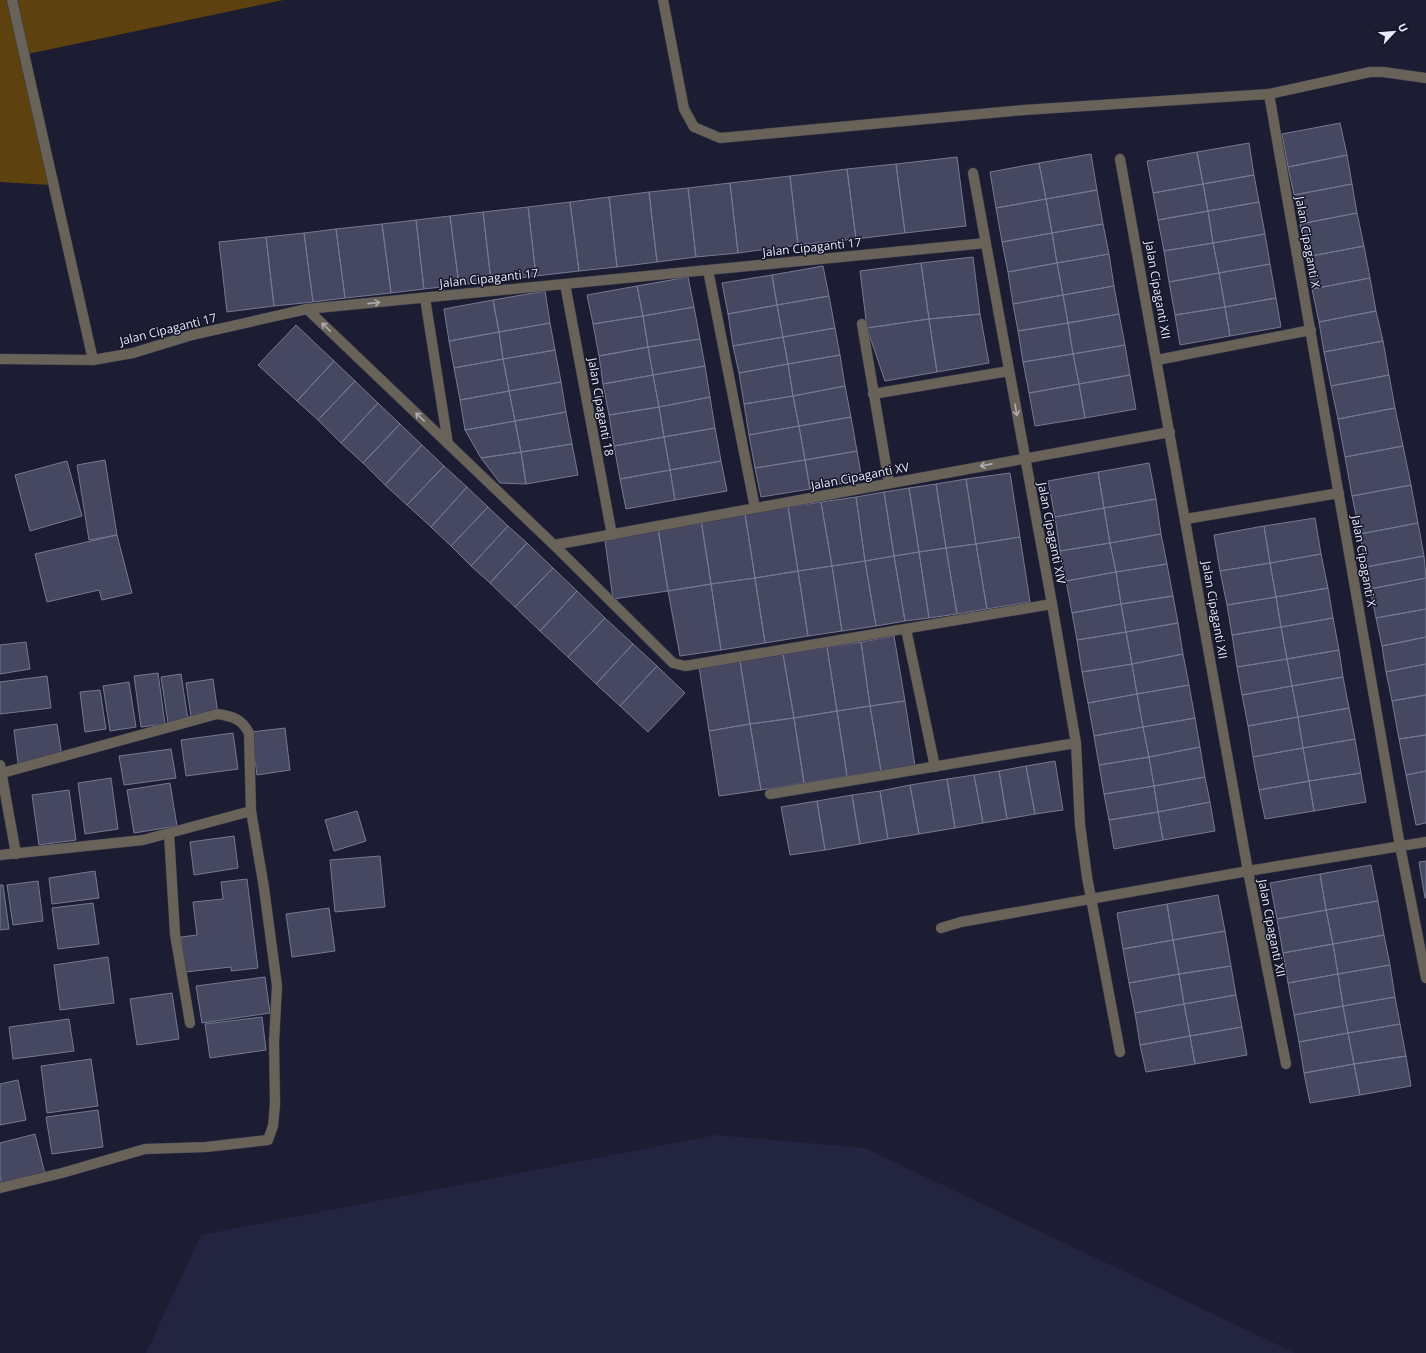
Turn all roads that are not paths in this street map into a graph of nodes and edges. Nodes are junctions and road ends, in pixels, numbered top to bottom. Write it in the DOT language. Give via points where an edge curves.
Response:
graph roads {
  1 [pos="12,0"];
  2 [pos="663,0"];
  3 [pos="1426,78"];
  4 [pos="1269,94"];
  5 [pos="1120,159"];
  6 [pos="973,173"];
  7 [pos="986,243"];
  8 [pos="708,270"];
  9 [pos="565,284"];
  10 [pos="425,298"];
  11 [pos="307,310"];
  12 [pos="862,324"];
  13 [pos="1311,330"];
  14 [pos="0,359"];
  15 [pos="93,360"];
  16 [pos="1157,360"];
  17 [pos="1009,371"];
  18 [pos="873,394"];
  19 [pos="1170,432"];
  20 [pos="448,444"];
  21 [pos="1025,458"];
  22 [pos="889,483"];
  23 [pos="1339,493"];
  24 [pos="755,508"];
  25 [pos="1186,519"];
  26 [pos="612,535"];
  27 [pos="554,545"];
  28 [pos="1052,604"];
  29 [pos="906,629"];
  30 [pos="1076,743"];
  31 [pos="934,766"];
  32 [pos="1,769"];
  33 [pos="770,794"];
  34 [pos="251,811"];
  35 [pos="169,833"];
  36 [pos="1426,842"];
  37 [pos="1400,846"];
  38 [pos="16,854"];
  39 [pos="0,855"];
  40 [pos="1248,871"];
  41 [pos="1091,899"];
  42 [pos="941,928"];
  43 [pos="1426,978"];
  44 [pos="190,1023"];
  45 [pos="1120,1052"];
  46 [pos="1286,1064"];
  47 [pos="0,1188"];
  1 -- 15 [label="street"];
  2 -- 4 [label="street" via="684,109 694,127 720,138 1009,112"];
  3 -- 4 [label="street" via="1370,72"];
  4 -- 13 [label="street, Jalan Cipaganti X"];
  5 -- 16 [label="street, Jalan Cipaganti XII"];
  6 -- 7 [label="street, Jalan Cipaganti XIV"];
  7 -- 8 [label="street, Jalan Cipaganti 17"];
  7 -- 17 [label="street, Jalan Cipaganti XIV"];
  8 -- 9 [label="street, Jalan Cipaganti 17"];
  8 -- 24 [label="street"];
  9 -- 10 [label="street, Jalan Cipaganti 17"];
  9 -- 26 [label="street, Jalan Cipaganti 18"];
  11 -- 10 [label="street, Jalan Cipaganti 17, one-way"];
  10 -- 20 [label="street"];
  11 -- 15 [label="street, Jalan Cipaganti 17"];
  20 -- 11 [label="street, one-way"];
  12 -- 18 [label="street"];
  13 -- 16 [label="street"];
  13 -- 23 [label="street, Jalan Cipaganti X"];
  14 -- 15 [label="street, Jalan Cipaganti 17"];
  16 -- 19 [label="street, Jalan Cipaganti XII"];
  17 -- 18 [label="street"];
  17 -- 21 [label="street, Jalan Cipaganti XIV, one-way"];
  18 -- 22 [label="street"];
  19 -- 21 [label="street, Jalan Cipaganti XV"];
  19 -- 25 [label="street, Jalan Cipaganti XII"];
  20 -- 27 [label="street"];
  21 -- 22 [label="street, Jalan Cipaganti XV, one-way"];
  21 -- 28 [label="street, Jalan Cipaganti XIV"];
  22 -- 24 [label="street, Jalan Cipaganti XV"];
  23 -- 25 [label="street"];
  23 -- 37 [label="street, Jalan Cipaganti X"];
  24 -- 26 [label="street, Jalan Cipaganti XV"];
  25 -- 40 [label="street, Jalan Cipaganti XII"];
  26 -- 27 [label="street, Jalan Cipaganti XV"];
  27 -- 29 [label="street" via="664,656 673,663 685,666"];
  28 -- 29 [label="street"];
  28 -- 30 [label="street, Jalan Cipaganti XIV"];
  29 -- 31 [label="street"];
  30 -- 31 [label="street"];
  30 -- 41 [label="street, Jalan Cipaganti XIV" via="1080,825"];
  31 -- 33 [label="street"];
  32 -- 34 [label="street" via="83,752 217,714 230,716 245,725 249,733"];
  32 -- 38 [label="street"];
  34 -- 35 [label="street"];
  34 -- 47 [label="street" via="277,986 274,1042 275,1104 273,1126 268,1140 206,1147 145,1149"];
  35 -- 38 [label="street" via="143,840"];
  35 -- 44 [label="street" via="175,934"];
  36 -- 37 [label="street"];
  37 -- 40 [label="street"];
  37 -- 43 [label="street, Jalan Cipaganti X"];
  38 -- 39 [label="street"];
  40 -- 41 [label="street"];
  40 -- 46 [label="street, Jalan Cipaganti XII"];
  41 -- 42 [label="street" via="961,922"];
  41 -- 45 [label="street, Jalan Cipaganti XIV"];
}
